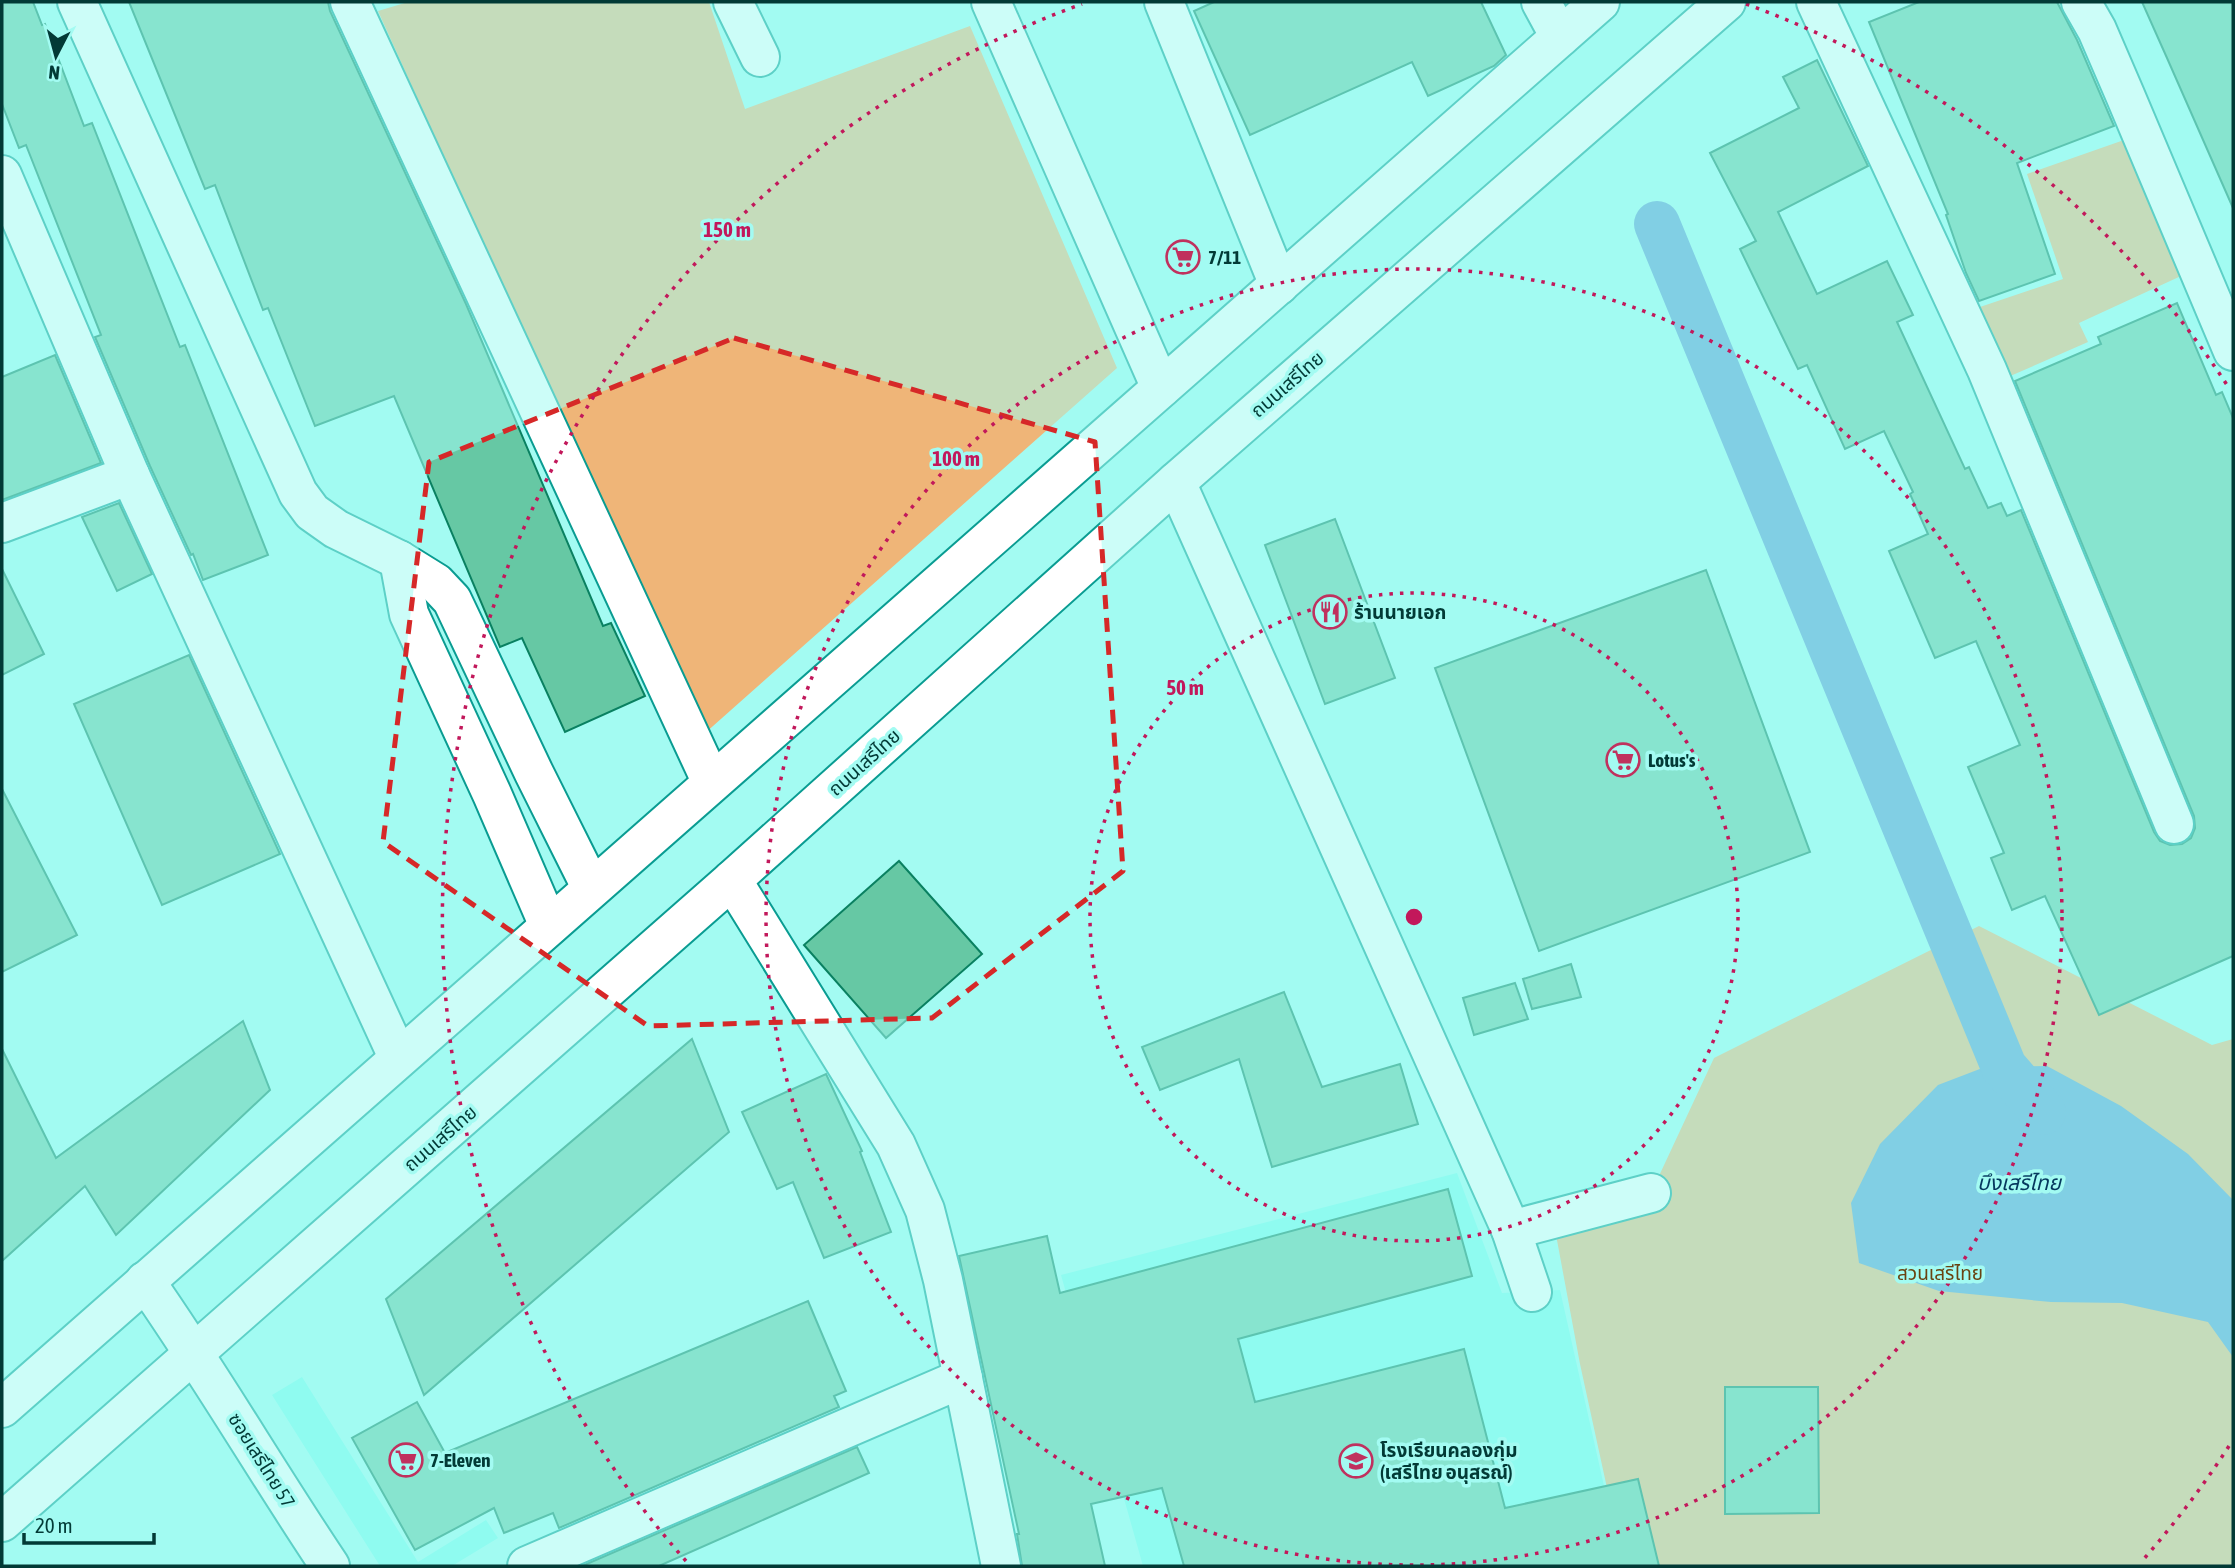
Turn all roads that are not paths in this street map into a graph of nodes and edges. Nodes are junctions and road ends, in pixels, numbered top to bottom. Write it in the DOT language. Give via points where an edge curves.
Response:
graph roads {
  1 [pos="76,2"];
  2 [pos="350,2"];
  3 [pos="733,2"];
  4 [pos="991,2"];
  5 [pos="1164,2"];
  6 [pos="1541,2"];
  7 [pos="1600,2"];
  8 [pos="1726,2"];
  9 [pos="1816,2"];
  10 [pos="2081,2"];
  11 [pos="1560,37"];
  12 [pos="760,57"];
  13 [pos="2,175"];
  14 [pos="1279,285"];
  15 [pos="2233,351"];
  16 [pos="1161,388"];
  17 [pos="130,475"];
  18 [pos="1176,482"];
  19 [pos="2,523"];
  20 [pos="399,560"];
  21 [pos="534,773"];
  22 [pos="711,782"];
  23 [pos="492,794"];
  24 [pos="2174,824"];
  25 [pos="732,880"];
  26 [pos="591,887"];
  27 [pos="549,926"];
  28 [pos="398,1057"];
  29 [pos="1651,1193"];
  30 [pos="1511,1230"];
  31 [pos="145,1281"];
  32 [pos="1532,1292"];
  33 [pos="196,1353"];
  34 [pos="963,1378"];
  35 [pos="2,1408"];
  36 [pos="2,1522"];
  37 [pos="549,1562"];
  38 [pos="330,1566"];
  39 [pos="1001,1566"];
  1 -- 20 [label="street" via="298,493 312,512 337,529"];
  2 -- 22 [label="street"];
  3 -- 12 [label="street"];
  4 -- 16 [label="street"];
  5 -- 14 [label="street"];
  6 -- 11 [label="street"];
  7 -- 11 [label="street"];
  8 -- 18 [label="street, ถนนเสรีไทย"];
  9 -- 24 [label="street" via="1987,370"];
  10 -- 15 [label="street" via="2126,94"];
  11 -- 14 [label="street"];
  13 -- 17 [label="street"];
  14 -- 16 [label="street"];
  16 -- 22 [label="street"];
  17 -- 19 [label="street"];
  17 -- 28 [label="street"];
  18 -- 25 [label="street, ถนนเสรีไทย"];
  18 -- 30 [label="street"];
  20 -- 21 [label="street" via="436,583 452,600"];
  20 -- 23 [label="street" via="409,614"];
  21 -- 23 [label="street"];
  21 -- 26 [label="street"];
  22 -- 26 [label="street"];
  23 -- 27 [label="street"];
  25 -- 33 [label="street, ถนนเสรีไทย"];
  25 -- 34 [label="street" via="896,1145 925,1210"];
  26 -- 27 [label="street"];
  27 -- 28 [label="street"];
  28 -- 31 [label="street"];
  29 -- 30 [label="street"];
  30 -- 32 [label="street"];
  31 -- 33 [label="street, ซอยเสรีไทย 57"];
  31 -- 35 [label="street"];
  33 -- 36 [label="street, ถนนเสรีไทย"];
  33 -- 38 [label="street, ซอยเสรีไทย 57"];
  34 -- 37 [label="street"];
  34 -- 39 [label="street"];
}
